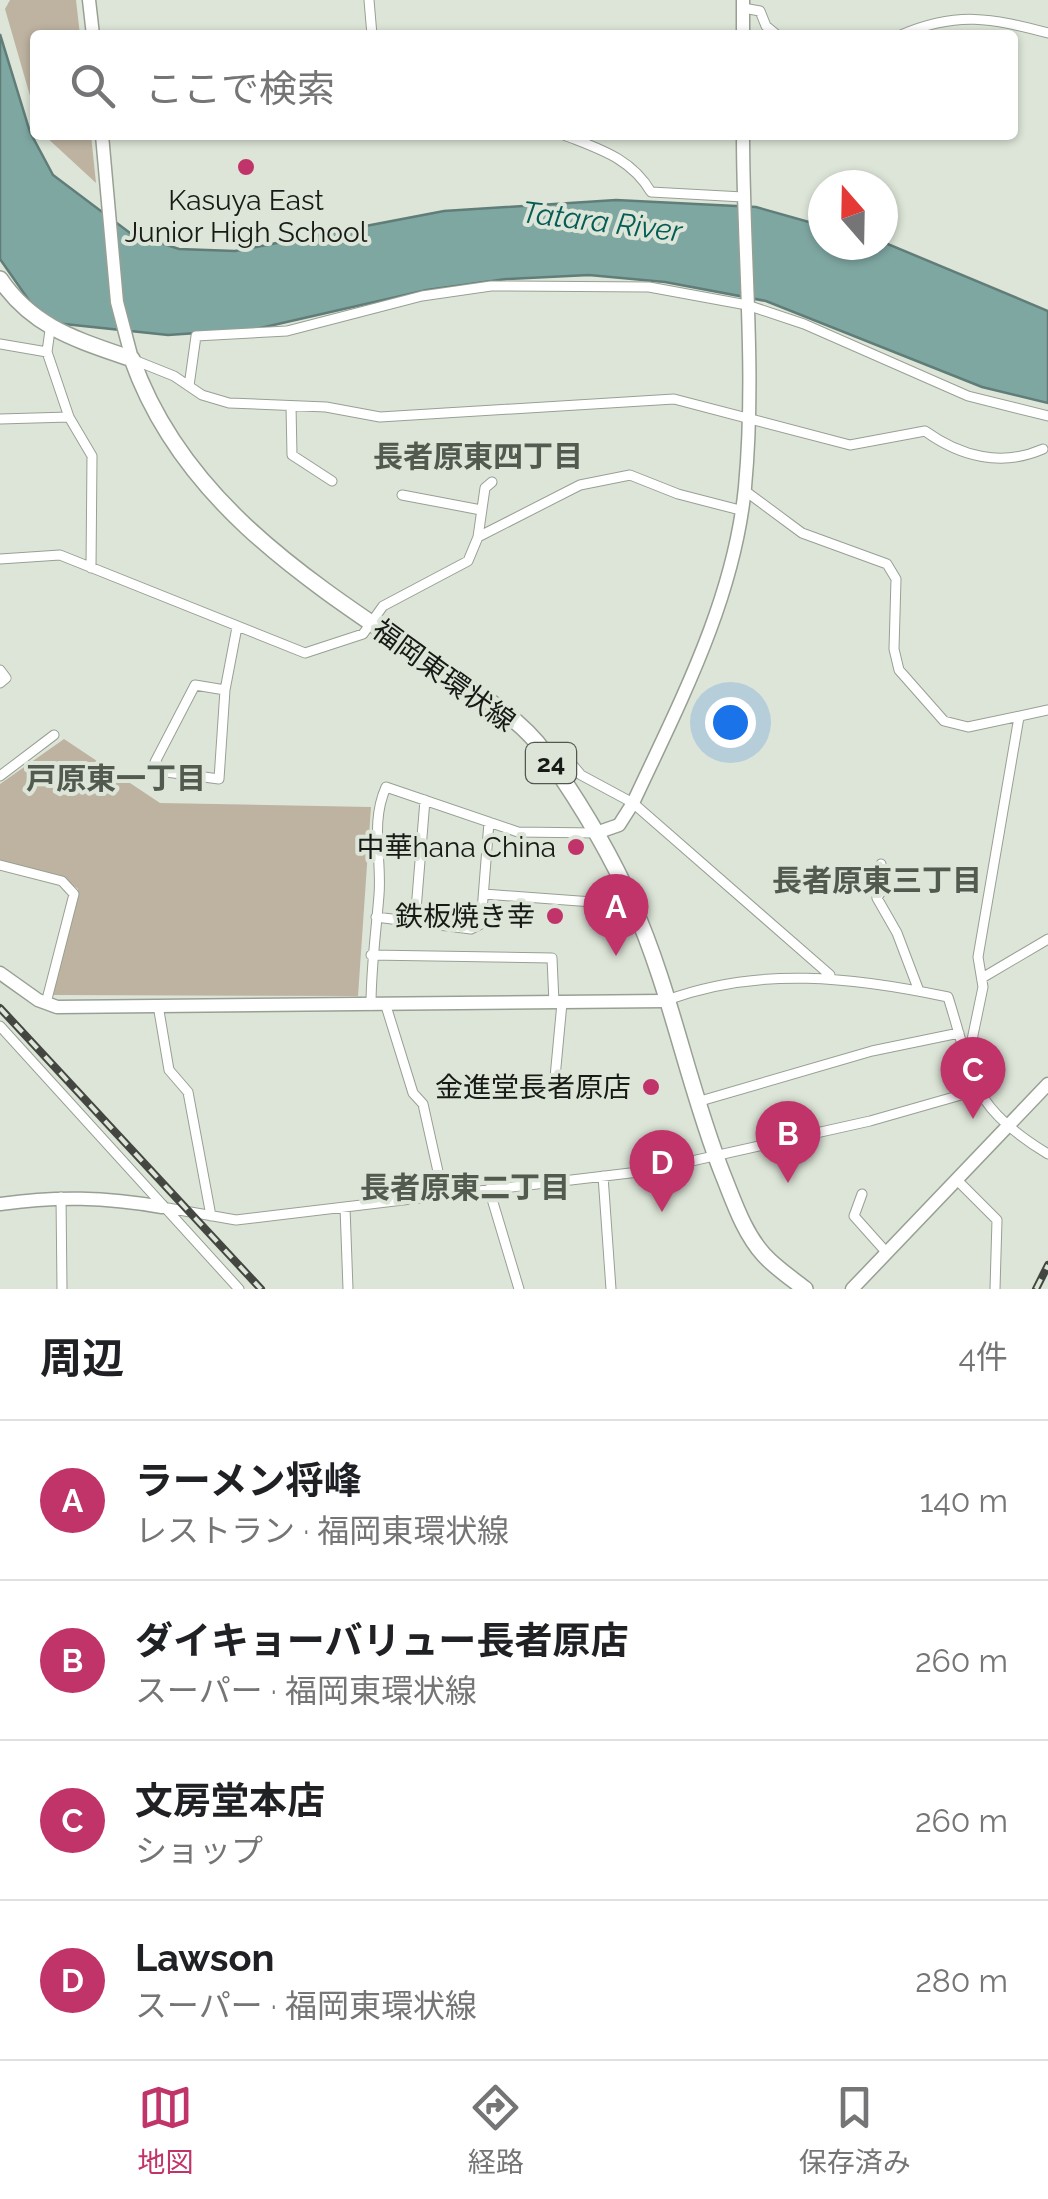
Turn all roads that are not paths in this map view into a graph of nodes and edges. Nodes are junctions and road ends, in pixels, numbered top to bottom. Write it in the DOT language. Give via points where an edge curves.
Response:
graph roads {
  1 [pos="89,0"];
  2 [pos="369,0"];
  3 [pos="743,4"];
  4 [pos="92,30"];
  5 [pos="372,30"];
  6 [pos="743,30"];
  7 [pos="771,30"];
  8 [pos="911,30"];
  9 [pos="1048,33"];
  10 [pos="102,140"];
  11 [pos="576,140"];
  12 [pos="743,140"];
  13 [pos="743,196"];
  14 [pos="0,279"];
  15 [pos="747,305"];
  16 [pos="50,330"];
  17 [pos="0,344"];
  18 [pos="47,352"];
  19 [pos="132,360"];
  20 [pos="188,386"];
  21 [pos="292,406"];
  22 [pos="748,416"];
  23 [pos="1048,416"];
  24 [pos="68,417"];
  25 [pos="0,419"];
  26 [pos="1043,450"];
  27 [pos="332,481"];
  28 [pos="492,482"];
  29 [pos="744,490"];
  30 [pos="402,496"];
  31 [pos="482,510"];
  32 [pos="740,510"];
  33 [pos="478,537"];
  34 [pos="0,559"];
  35 [pos="91,568"];
  36 [pos="371,623"];
  37 [pos="237,627"];
  38 [pos="0,670"];
  39 [pos="0,683"];
  40 [pos="225,690"];
  41 [pos="1048,710"];
  42 [pos="1019,718"];
  43 [pos="54,735"];
  44 [pos="566,758"];
  45 [pos="0,776"];
  46 [pos="425,800"];
  47 [pos="633,803"];
  48 [pos="489,822"];
  49 [pos="596,832"];
  50 [pos="882,864"];
  51 [pos="0,865"];
  52 [pos="484,894"];
  53 [pos="633,905"];
  54 [pos="376,918"];
  55 [pos="415,922"];
  56 [pos="1048,940"];
  57 [pos="370,955"];
  58 [pos="0,973"];
  59 [pos="830,975"];
  60 [pos="982,978"];
  61 [pos="920,991"];
  62 [pos="664,1001"];
  63 [pos="46,1003"];
  64 [pos="558,1003"];
  65 [pos="158,1005"];
  66 [pos="379,1005"];
  67 [pos="0,1026"];
  68 [pos="960,1033"];
  69 [pos="968,1064"];
  70 [pos="1048,1084"];
  71 [pos="554,1088"];
  72 [pos="975,1090"];
  73 [pos="698,1102"];
  74 [pos="1006,1128"];
  75 [pos="1048,1154"];
  76 [pos="715,1155"];
  77 [pos="604,1176"];
  78 [pos="957,1180"];
  79 [pos="489,1190"];
  80 [pos="443,1194"];
  81 [pos="862,1194"];
  82 [pos="61,1196"];
  83 [pos="0,1204"];
  84 [pos="162,1207"];
  85 [pos="345,1207"];
  86 [pos="211,1216"];
  87 [pos="887,1253"];
  88 [pos="62,1289"];
  89 [pos="238,1289"];
  90 [pos="348,1289"];
  91 [pos="519,1289"];
  92 [pos="611,1289"];
  93 [pos="805,1289"];
  94 [pos="852,1289"];
  95 [pos="995,1289"];
  1 -- 4 [label="street"];
  2 -- 5 [label="street"];
  3 -- 6 [label="street"];
  3 -- 7 [label="street" via="760,11"];
  8 -- 9 [label="street" via="932,21 991,17"];
  10 -- 19 [label="street"];
  11 -- 13 [label="street" via="637,170 651,192"];
  12 -- 13 [label="street"];
  13 -- 15 [label="street"];
  14 -- 16 [label="main road" via="26,313"];
  15 -- 20 [label="street" via="695,292 607,284 422,296 287,331 196,336"];
  15 -- 22 [label="street"];
  15 -- 23 [label="street" via="968,396"];
  16 -- 18 [label="street"];
  16 -- 19 [label="main road"];
  17 -- 18 [label="street"];
  18 -- 24 [label="street"];
  19 -- 20 [label="street"];
  19 -- 36 [label="main road, 福岡東環状線 / 24" via="151,408 196,478 258,541"];
  20 -- 21 [label="street" via="229,403"];
  21 -- 22 [label="street" via="380,418 674,399"];
  21 -- 27 [label="street" via="292,455"];
  22 -- 26 [label="street" via="850,445 925,431 984,458 1021,459"];
  22 -- 29 [label="street"];
  24 -- 25 [label="street"];
  24 -- 35 [label="street" via="92,456"];
  28 -- 31 [label="street"];
  29 -- 32 [label="street"];
  29 -- 42 [label="street" via="802,533 887,564 896,579 899,670 944,722 968,727"];
  30 -- 31 [label="street"];
  31 -- 33 [label="street"];
  32 -- 33 [label="street" via="630,475 580,485"];
  32 -- 47 [label="street" via="708,642"];
  33 -- 36 [label="street" via="468,560 383,606"];
  34 -- 35 [label="street" via="60,555"];
  35 -- 37 [label="street"];
  36 -- 37 [label="street" via="363,634 305,653"];
  36 -- 49 [label="main road, 福岡東環状線 / 24" via="498,710 542,749"];
  37 -- 40 [label="street"];
  38 -- 39 [label="street" via="6,678"];
  40 -- 40 [label="street" via="219,778 166,772 155,762 195,686"];
  41 -- 42 [label="street"];
  42 -- 60 [label="street" via="978,956"];
  43 -- 45 [label="street"];
  44 -- 47 [label="street"];
  46 -- 48 [label="street"];
  46 -- 54 [label="street" via="386,787 380,801"];
  46 -- 55 [label="street"];
  47 -- 49 [label="street" via="619,825"];
  47 -- 59 [label="street"];
  48 -- 49 [label="street" via="518,832"];
  48 -- 52 [label="street"];
  49 -- 53 [label="main road, 福岡東環状線 / 24"];
  50 -- 61 [label="street" via="885,885 877,898"];
  51 -- 63 [label="street" via="62,881 74,894"];
  52 -- 53 [label="street"];
  52 -- 55 [label="street" via="481,924 470,929"];
  53 -- 62 [label="main road, 福岡東環状線 / 24"];
  54 -- 55 [label="street"];
  54 -- 57 [label="street"];
  56 -- 60 [label="street"];
  57 -- 64 [label="street" via="552,958"];
  57 -- 66 [label="street"];
  58 -- 63 [label="street"];
  59 -- 61 [label="street"];
  59 -- 62 [label="street" via="735,981"];
  60 -- 69 [label="street"];
  61 -- 68 [label="street" via="948,997"];
  62 -- 64 [label="street"];
  62 -- 73 [label="main road, 福岡東環状線 / 24"];
  63 -- 65 [label="street"];
  64 -- 66 [label="street"];
  64 -- 71 [label="street"];
  65 -- 66 [label="street"];
  65 -- 86 [label="street" via="170,1070 188,1092"];
  66 -- 80 [label="street" via="427,1118"];
  67 -- 84 [label="street"];
  68 -- 69 [label="street"];
  68 -- 73 [label="street" via="872,1050"];
  69 -- 72 [label="street"];
  70 -- 74 [label="street"];
  72 -- 74 [label="street"];
  72 -- 76 [label="street"];
  73 -- 76 [label="main road, 福岡東環状線 / 24"];
  74 -- 75 [label="street"];
  74 -- 78 [label="street"];
  76 -- 77 [label="street"];
  76 -- 93 [label="main road, 福岡東環状線 / 24" via="741,1220 764,1254"];
  77 -- 79 [label="street"];
  77 -- 92 [label="street"];
  78 -- 87 [label="street"];
  78 -- 95 [label="street" via="997,1220"];
  79 -- 80 [label="street"];
  79 -- 91 [label="street"];
  80 -- 85 [label="street"];
  81 -- 87 [label="street" via="854,1216"];
  82 -- 83 [label="street"];
  82 -- 84 [label="street"];
  82 -- 88 [label="street"];
  84 -- 86 [label="street"];
  84 -- 89 [label="street"];
  85 -- 86 [label="street" via="236,1220"];
  85 -- 90 [label="street"];
  87 -- 94 [label="street"];
}
